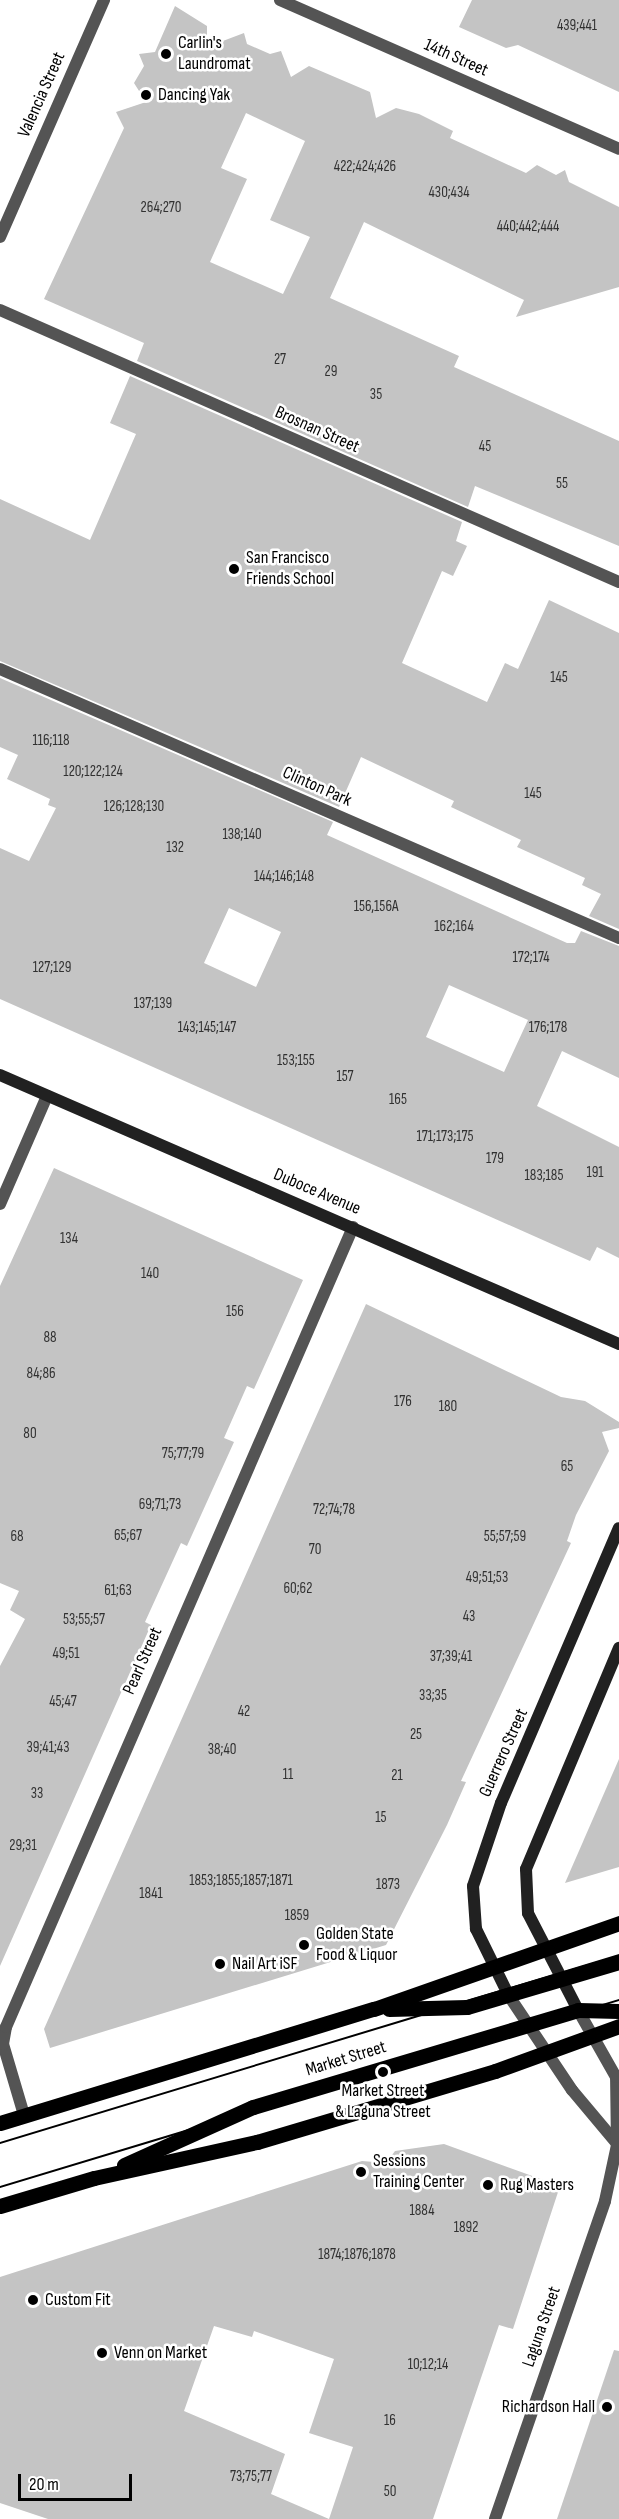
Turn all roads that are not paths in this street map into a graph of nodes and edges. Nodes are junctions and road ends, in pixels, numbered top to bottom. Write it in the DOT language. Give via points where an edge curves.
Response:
graph roads {
  1 [pos="104,0"];
  2 [pos="280,0"];
  3 [pos="619,149"];
  4 [pos="0,237"];
  5 [pos="0,310"];
  6 [pos="619,582"];
  7 [pos="0,669"];
  8 [pos="619,938"];
  9 [pos="0,1075"];
  10 [pos="47,1096"];
  11 [pos="0,1204"];
  12 [pos="353,1227"];
  13 [pos="619,1344"];
  14 [pos="619,1528"];
  15 [pos="619,1648"];
  16 [pos="619,1923"];
  17 [pos="543,1949"];
  18 [pos="619,1962"];
  19 [pos="493,1967"];
  20 [pos="561,1980"];
  21 [pos="509,1996"];
  22 [pos="374,2009"];
  23 [pos="578,2010"];
  24 [pos="619,2011"];
  25 [pos="528,2025"];
  26 [pos="619,2026"];
  27 [pos="593,2034"];
  28 [pos="548,2052"];
  29 [pos="24,2115"];
  30 [pos="0,2123"];
  31 [pos="618,2146"];
  32 [pos="94,2178"];
  33 [pos="0,2206"];
  34 [pos="495,2519"];
  1 -- 4 [label="street, Valencia Street"];
  2 -- 3 [label="street, 14th Street"];
  5 -- 6 [label="street, Brosnan Street"];
  7 -- 8 [label="street, Clinton Park"];
  9 -- 10 [label="main road, Duboce Avenue"];
  10 -- 11 [label="street"];
  10 -- 12 [label="main road, Duboce Avenue"];
  12 -- 13 [label="main road, Duboce Avenue"];
  12 -- 29 [label="street, Pearl Street" via="6,2027 3,2044"];
  14 -- 19 [label="main road, Guerrero Street" via="501,1803 472,1886 476,1929"];
  15 -- 17 [label="main road" via="526,1869 528,1913"];
  16 -- 17 [label="main road"];
  17 -- 19 [label="main road"];
  17 -- 20 [label="main road"];
  18 -- 20 [label="main road"];
  19 -- 21 [label="main road, Guerrero Street"];
  19 -- 22 [label="main road"];
  20 -- 21 [label="main road"];
  20 -- 23 [label="main road"];
  21 -- 22 [label="main road" via="467,2007"];
  21 -- 25 [label="street"];
  22 -- 29 [label="main road"];
  23 -- 24 [label="main road, Market Street"];
  23 -- 25 [label="main road, Market Street"];
  23 -- 27 [label="street, Laguna Street"];
  25 -- 28 [label="street"];
  25 -- 32 [label="main road, Market Street" via="253,2108"];
  26 -- 27 [label="main road, Market Street"];
  27 -- 28 [label="main road, Market Street"];
  27 -- 31 [label="street, Laguna Street" via="616,2077"];
  28 -- 31 [label="street"];
  28 -- 32 [label="main road, Market Street" via="257,2142"];
  29 -- 30 [label="main road"];
  31 -- 34 [label="street, Laguna Street" via="605,2201"];
  32 -- 33 [label="main road, Market Street"];
}
